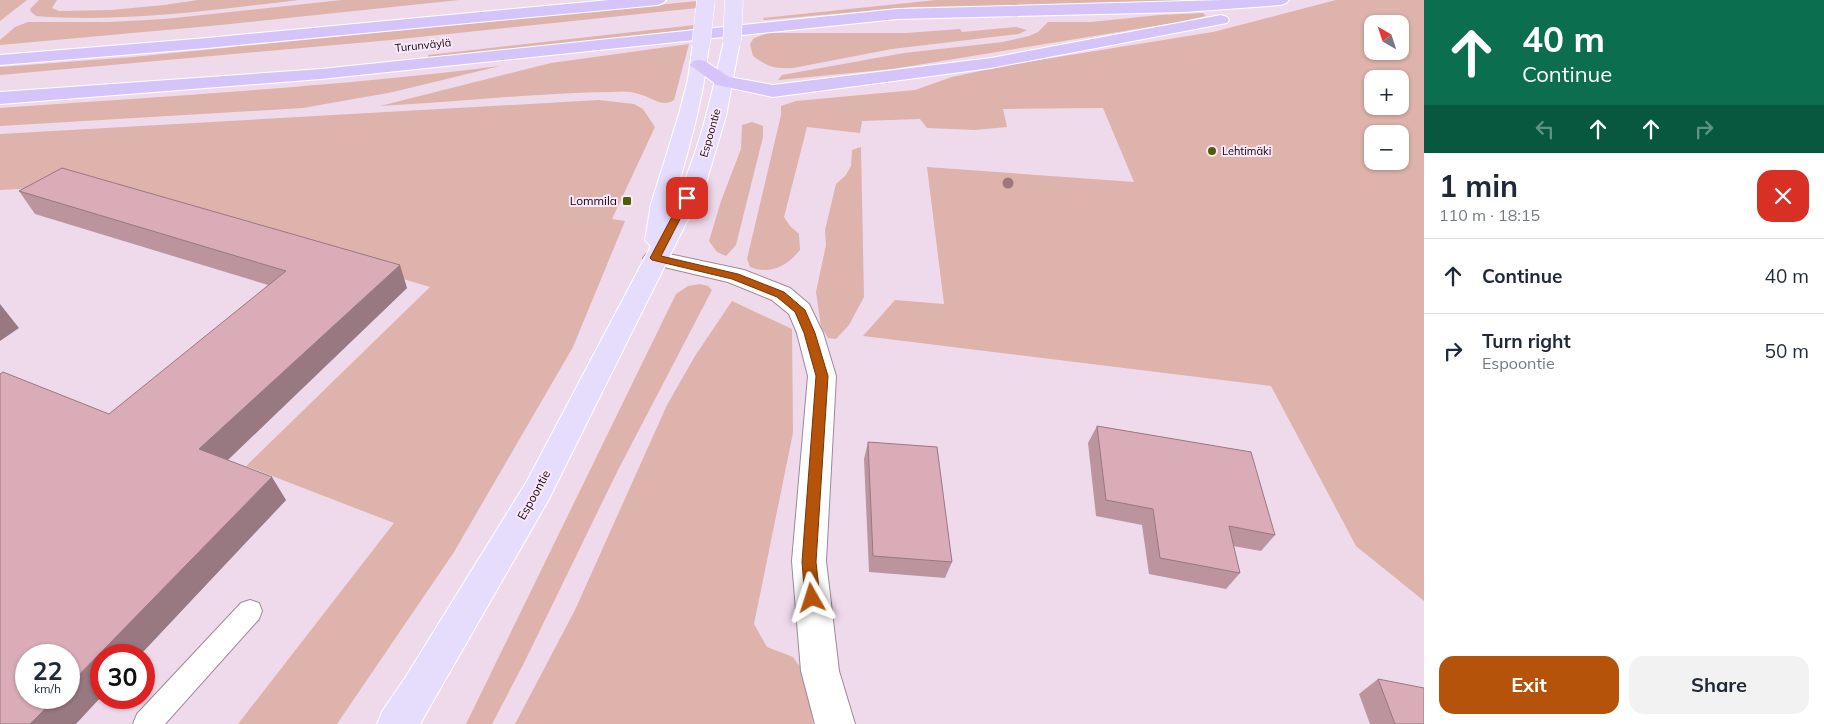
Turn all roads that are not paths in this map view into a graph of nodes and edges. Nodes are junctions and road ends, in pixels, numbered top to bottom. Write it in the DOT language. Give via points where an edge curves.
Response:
graph roads {
  1 [pos="510,0"];
  2 [pos="658,0"];
  3 [pos="706,0"];
  4 [pos="1281,0"];
  5 [pos="1290,0"];
  6 [pos="740,5"];
  7 [pos="687,17"];
  8 [pos="0,52"];
  9 [pos="0,60"];
  10 [pos="699,65"];
  11 [pos="217,66"];
  12 [pos="724,81"];
  13 [pos="0,85"];
  14 [pos="0,98"];
  15 [pos="655,258"];
  16 [pos="250,610"];
  17 [pos="147,724"];
  18 [pos="397,724"];
  19 [pos="835,724"];
  1 -- 8 [label="highway"];
  2 -- 9 [label="highway, Turunväylä"];
  3 -- 10 [label="main road, Espoontie, bridge"];
  4 -- 14 [label="highway" via="1170,9 897,14 330,73"];
  5 -- 12 [label="highway" via="1179,29 992,63 773,90"];
  6 -- 7 [label="highway"];
  6 -- 12 [label="main road, Espoontie, bridge"];
  10 -- 12 [label="highway"];
  10 -- 15 [label="main road, Espoontie" via="689,114 662,204"];
  11 -- 13 [label="highway"];
  12 -- 15 [label="main road, Espoontie" via="694,184"];
  15 -- 18 [label="main road, Espoontie" via="538,490"];
  15 -- 19 [label="street" via="735,276 780,294 800,310 810,333 822,376 809,562 820,670"];
  16 -- 17 [label="lane"];
}
